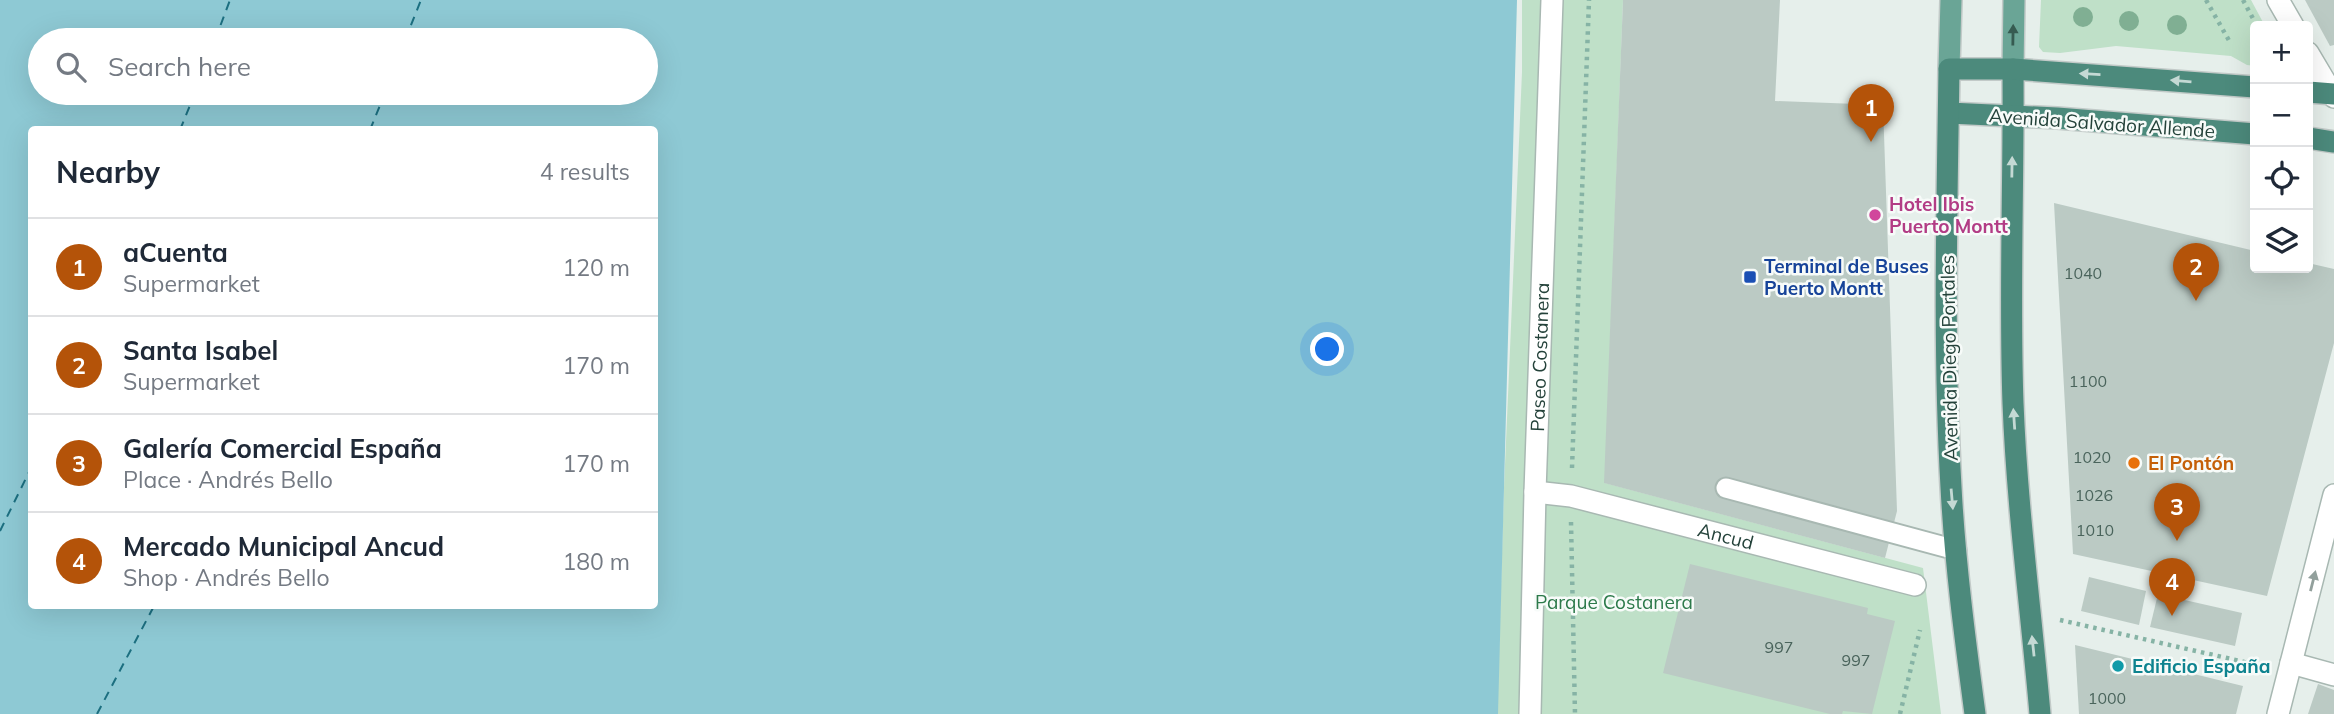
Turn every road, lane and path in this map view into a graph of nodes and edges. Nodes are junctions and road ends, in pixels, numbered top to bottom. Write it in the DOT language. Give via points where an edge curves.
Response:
graph roads {
  1 [pos="1552,0"];
  2 [pos="1589,0"];
  3 [pos="1951,0"];
  4 [pos="2014,0"];
  5 [pos="2206,0"];
  6 [pos="2243,0"];
  7 [pos="2278,0"];
  8 [pos="2254,21"];
  9 [pos="2290,21"];
  10 [pos="2231,44"];
  11 [pos="2313,61"];
  12 [pos="1950,69"];
  13 [pos="2013,69"];
  14 [pos="2250,87"];
  15 [pos="2313,93"];
  16 [pos="2333,95"];
  17 [pos="1949,113"];
  18 [pos="2013,117"];
  19 [pos="2250,134"];
  20 [pos="2313,139"];
  21 [pos="2334,142"];
  22 [pos="1726,488"];
  23 [pos="1535,492"];
  24 [pos="2334,495"];
  25 [pos="1571,496"];
  26 [pos="1956,550"];
  27 [pos="1915,585"];
  28 [pos="2060,620"];
  29 [pos="1920,630"];
  30 [pos="2291,663"];
  31 [pos="2253,664"];
  32 [pos="2334,675"];
  33 [pos="1530,714"];
  34 [pos="1576,714"];
  35 [pos="1900,714"];
  36 [pos="1975,714"];
  37 [pos="2040,714"];
  38 [pos="2278,714"];
  1 -- 23 [label="street, Paseo Costanera"];
  2 -- 25 [label="path"];
  3 -- 12 [label="main road, Avenida Diego Portales"];
  13 -- 4 [label="main road, one-way"];
  5 -- 10 [label="path"];
  6 -- 8 [label="path"];
  7 -- 9 [label="street"];
  11 -- 16 [label="street"];
  12 -- 13 [label="highway"];
  12 -- 17 [label="highway, Avenida Diego Portales"];
  14 -- 13 [label="highway, one-way"];
  13 -- 18 [label="highway"];
  15 -- 16 [label="highway"];
  17 -- 18 [label="highway, Avenida Salvador Allende"];
  17 -- 26 [label="highway, Avenida Diego Portales, one-way" via="1947,406"];
  18 -- 19 [label="highway, Avenida Salvador Allende"];
  37 -- 18 [label="highway, one-way" via="2013,405"];
  20 -- 21 [label="highway"];
  22 -- 26 [label="lane"];
  23 -- 25 [label="street, Ancud"];
  23 -- 33 [label="street, Paseo Costanera"];
  30 -- 24 [label="street, one-way"];
  25 -- 27 [label="street, Ancud"];
  25 -- 34 [label="path"];
  26 -- 36 [label="highway, Avenida Diego Portales"];
  28 -- 31 [label="path"];
  29 -- 35 [label="path"];
  30 -- 32 [label="street"];
  30 -- 38 [label="street"];
}
